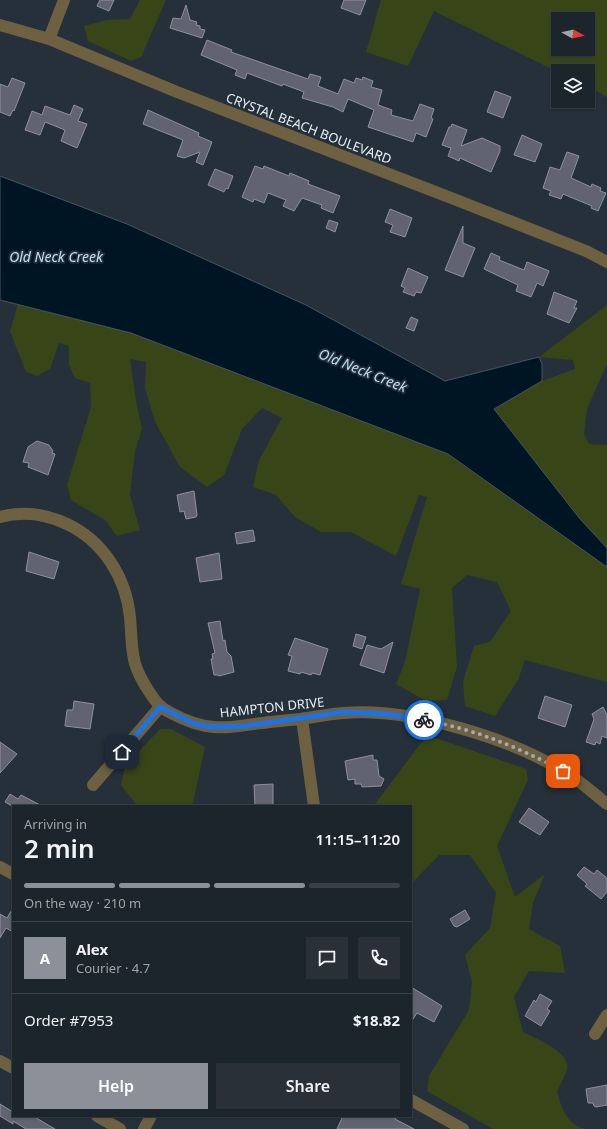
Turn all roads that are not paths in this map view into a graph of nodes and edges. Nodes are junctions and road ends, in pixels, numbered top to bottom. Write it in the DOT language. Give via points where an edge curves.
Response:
graph roads {
  1 [pos="64,0"];
  2 [pos="0,25"];
  3 [pos="49,39"];
  4 [pos="607,262"];
  5 [pos="0,517"];
  6 [pos="160,707"];
  7 [pos="302,719"];
  8 [pos="93,785"];
  9 [pos="607,804"];
  10 [pos="314,805"];
  11 [pos="0,866"];
  12 [pos="12,873"];
  13 [pos="607,1015"];
  14 [pos="595,1034"];
  15 [pos="0,1061"];
  16 [pos="12,1067"];
  17 [pos="412,1101"];
  18 [pos="99,1117"];
  19 [pos="150,1117"];
  20 [pos="120,1129"];
  21 [pos="144,1129"];
  22 [pos="462,1129"];
  1 -- 3 [label="street"];
  2 -- 3 [label="street, CRYSTAL BEACH BOULEVARD"];
  3 -- 4 [label="street, CRYSTAL BEACH BOULEVARD" via="177,92 586,251"];
  5 -- 6 [label="street" via="26,514 60,521 78,529 100,548 120,578 126,597 132,656 137,671"];
  6 -- 7 [label="street, HAMPTON DRIVE" via="195,724 213,727 229,728"];
  6 -- 8 [label="street"];
  7 -- 9 [label="street, HAMPTON DRIVE" via="343,712 386,714 477,732 520,749 571,775"];
  7 -- 10 [label="street"];
  11 -- 12 [label="street"];
  13 -- 14 [label="street"];
  15 -- 16 [label="street"];
  17 -- 22 [label="street"];
  18 -- 20 [label="street"];
  19 -- 21 [label="street"];
}
